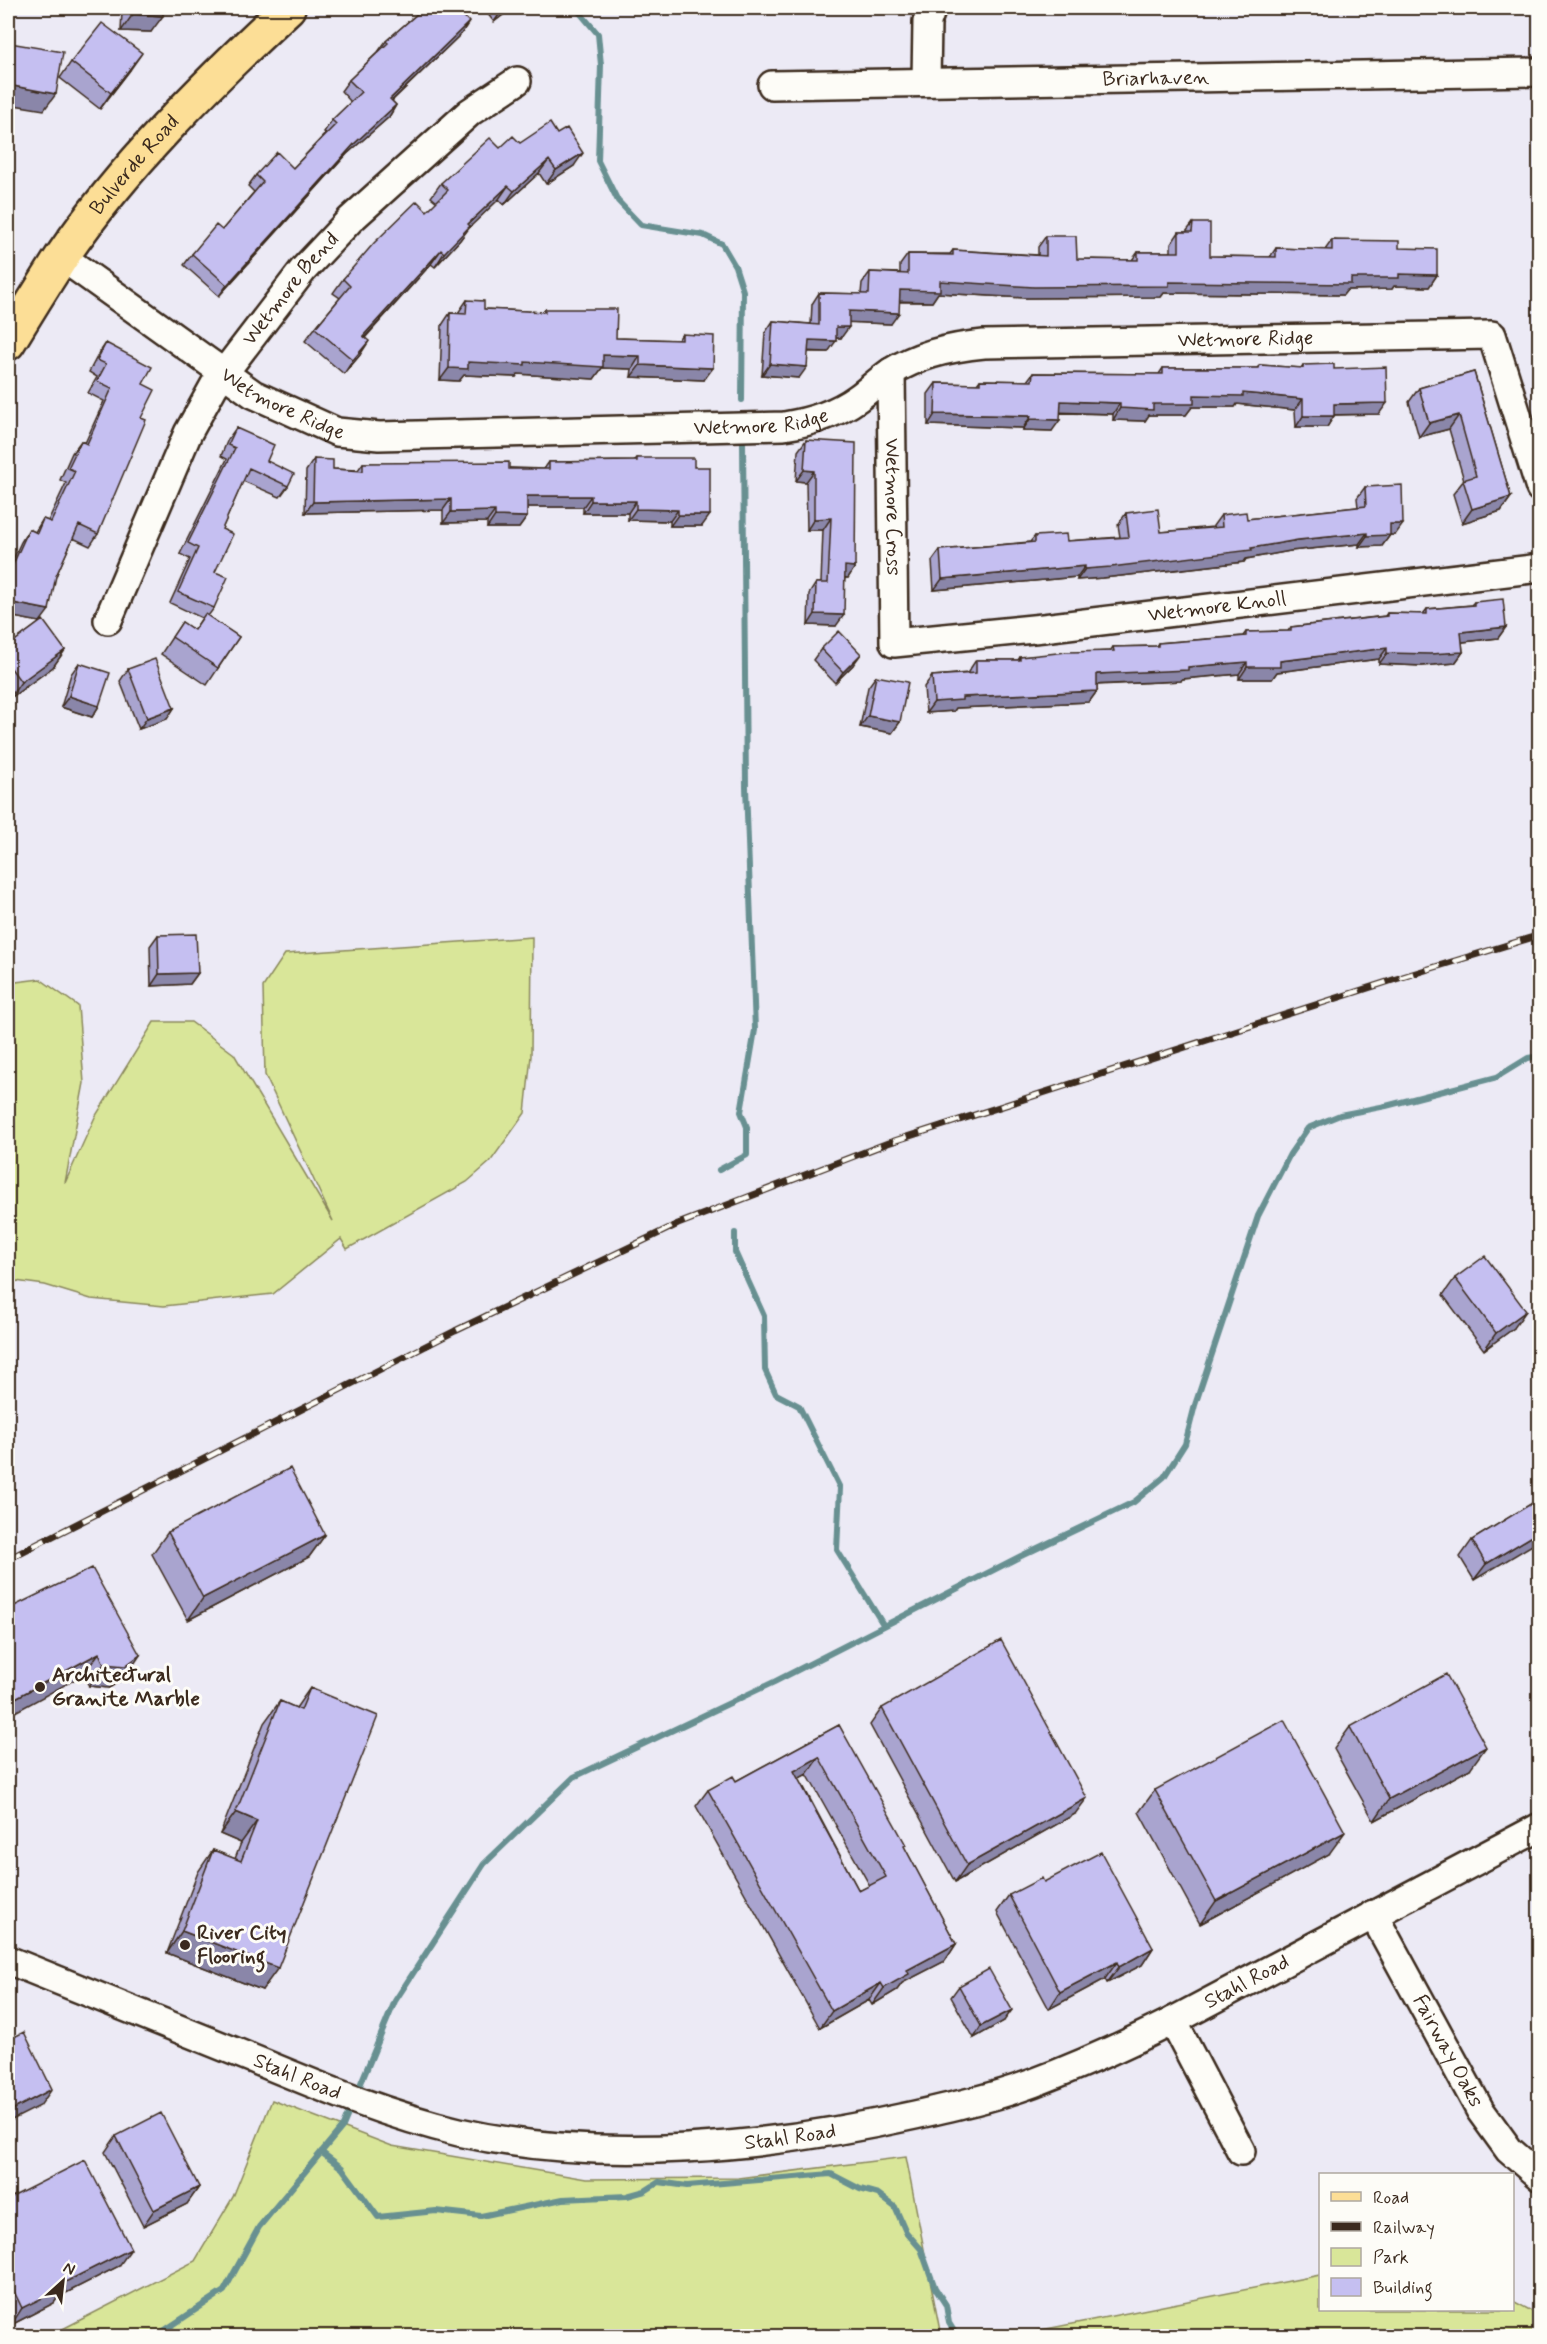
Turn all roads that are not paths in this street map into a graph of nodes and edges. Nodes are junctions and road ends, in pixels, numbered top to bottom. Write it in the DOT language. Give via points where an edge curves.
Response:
graph roads {
  1 [pos="288,8"];
  2 [pos="932,8"];
  3 [pos="1539,72"];
  4 [pos="517,81"];
  5 [pos="926,81"];
  6 [pos="772,85"];
  7 [pos="62,257"];
  8 [pos="8,343"];
  9 [pos="891,372"];
  10 [pos="224,374"];
  11 [pos="1539,488"];
  12 [pos="1539,568"];
  13 [pos="108,620"];
  14 [pos="894,643"];
  15 [pos="1539,1827"];
  16 [pos="1373,1914"];
  17 [pos="8,1960"];
  18 [pos="1173,2021"];
  19 [pos="1241,2151"];
  20 [pos="1539,2177"];
  1 -- 7 [label="main road, Bulverde Road" via="244,48 125,176"];
  2 -- 5 [label="street" via="927,22"];
  3 -- 5 [label="street, Briarhaven"];
  4 -- 10 [label="street, Wetmore Bend" via="470,112 350,220 303,270"];
  5 -- 6 [label="street, Briarhaven"];
  7 -- 8 [label="main road, Bulverde Road"];
  7 -- 10 [label="street, Wetmore Ridge"];
  9 -- 10 [label="street, Wetmore Ridge" via="833,413 784,426 414,436 337,432 269,403"];
  9 -- 11 [label="street, Wetmore Ridge" via="921,357 984,344 1492,335"];
  9 -- 14 [label="street, Wetmore Cross"];
  10 -- 13 [label="street, Wetmore Bend" via="188,433"];
  12 -- 14 [label="street, Wetmore Knoll"];
  15 -- 16 [label="street, Stahl Road"];
  16 -- 18 [label="street, Stahl Road"];
  16 -- 20 [label="street, Fairway Oaks" via="1480,2110 1509,2150"];
  17 -- 18 [label="street, Stahl Road" via="401,2116 476,2135 569,2147 687,2147 795,2137 879,2123 1031,2084"];
  18 -- 19 [label="street"];
}
